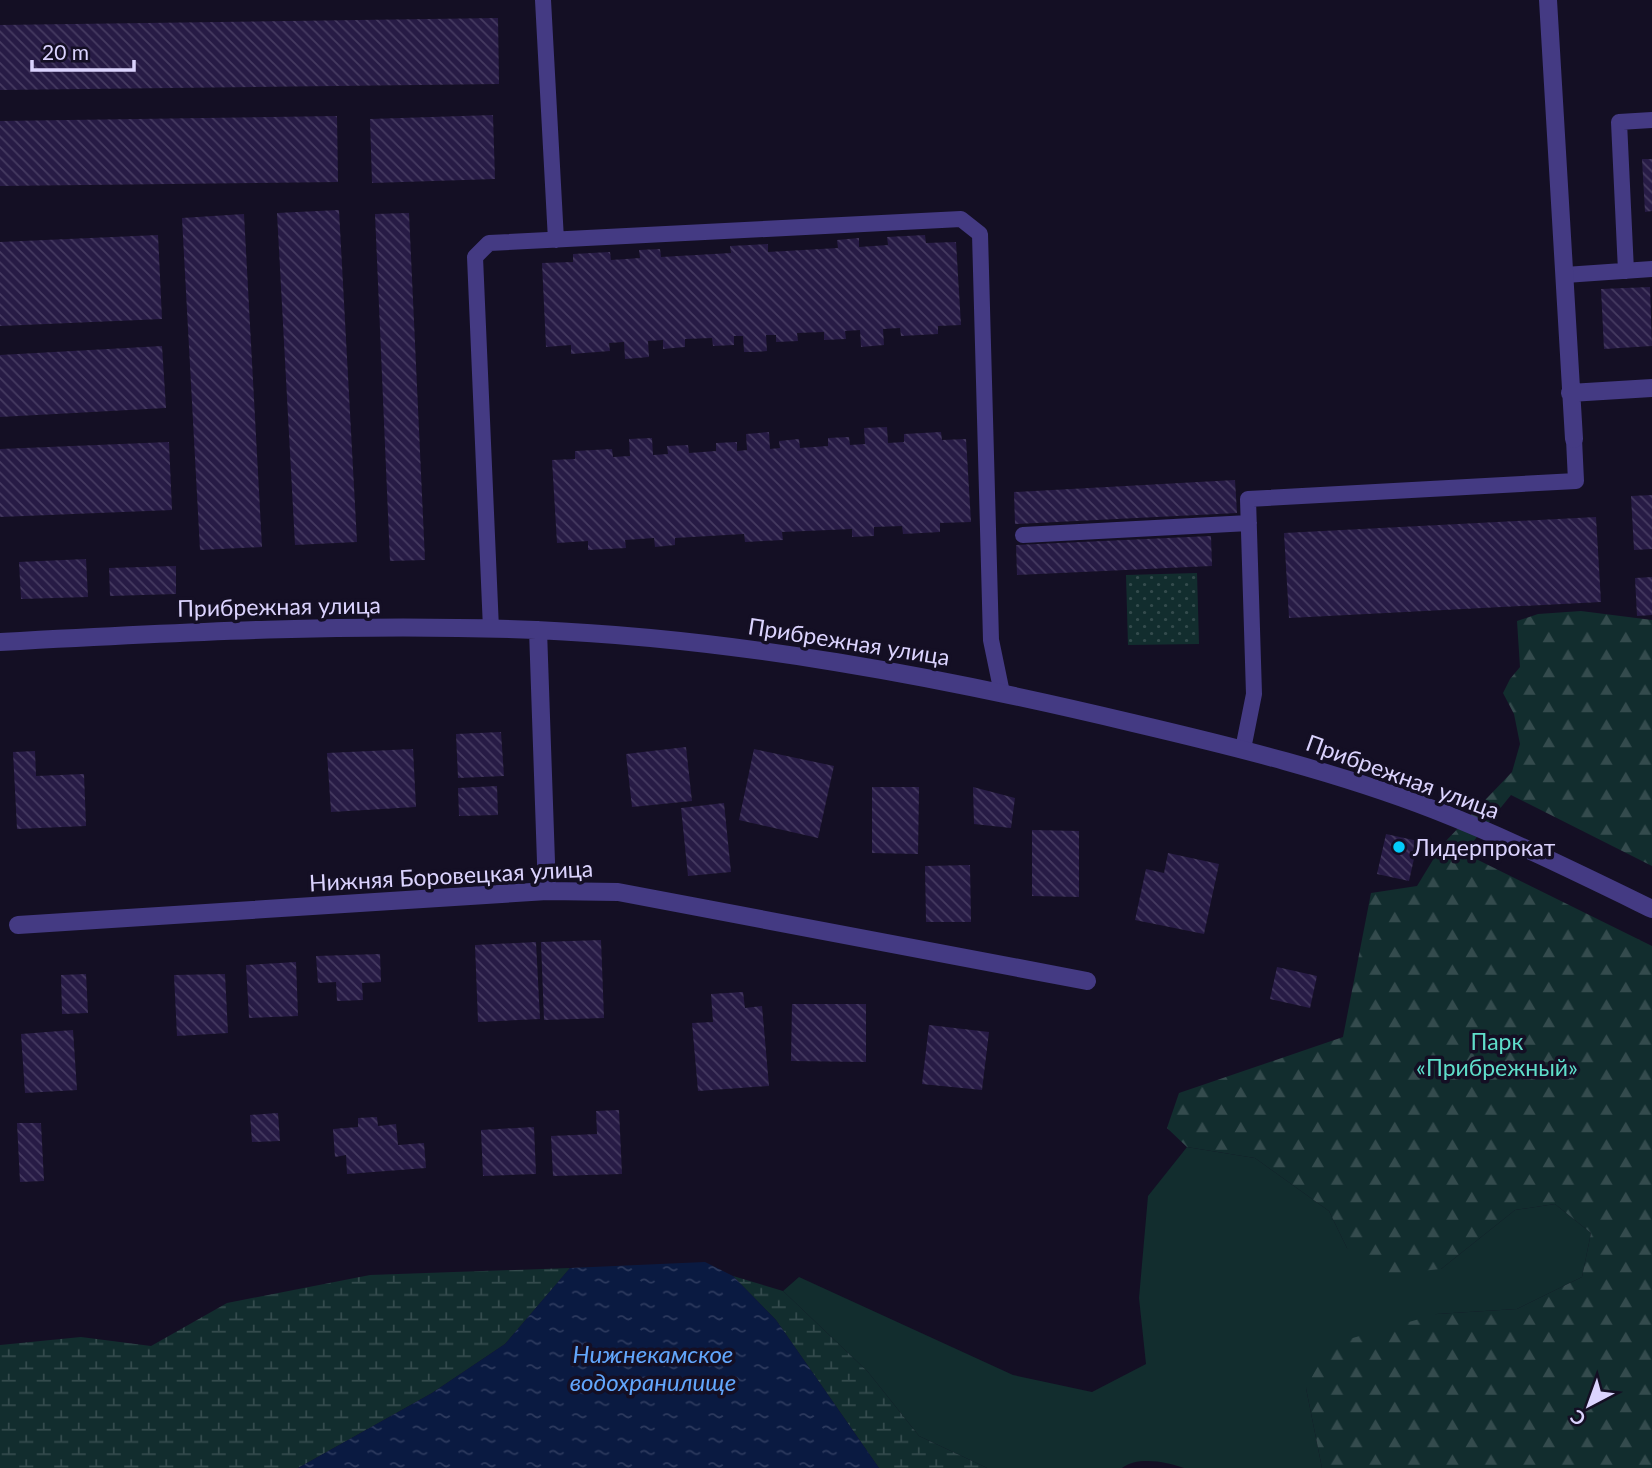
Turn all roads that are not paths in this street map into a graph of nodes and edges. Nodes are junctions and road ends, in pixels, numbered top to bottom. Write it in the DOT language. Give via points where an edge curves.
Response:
graph roads {
  1 [pos="543,0"];
  2 [pos="1548,0"];
  3 [pos="1652,120"];
  4 [pos="556,240"];
  5 [pos="1652,269"];
  6 [pos="1626,271"];
  7 [pos="1565,275"];
  8 [pos="1652,388"];
  9 [pos="1570,393"];
  10 [pos="1574,439"];
  11 [pos="1249,523"];
  12 [pos="1023,535"];
  13 [pos="491,629"];
  14 [pos="538,630"];
  15 [pos="0,642"];
  16 [pos="1002,693"];
  17 [pos="1243,749"];
  18 [pos="547,891"];
  19 [pos="1652,909"];
  20 [pos="19,925"];
  21 [pos="1087,981"];
  1 -- 4 [label="lane"];
  2 -- 7 [label="street"];
  3 -- 6 [label="lane" via="1619,122"];
  4 -- 13 [label="lane" via="489,243 475,257"];
  4 -- 16 [label="lane" via="961,219 980,234 991,640"];
  5 -- 6 [label="lane"];
  6 -- 7 [label="lane"];
  7 -- 9 [label="street"];
  8 -- 9 [label="street"];
  9 -- 10 [label="street"];
  10 -- 11 [label="lane" via="1576,481 1248,499"];
  11 -- 12 [label="lane"];
  11 -- 17 [label="lane" via="1254,694"];
  13 -- 14 [label="street, Прибрежная улица"];
  13 -- 15 [label="street, Прибрежная улица" via="177,632"];
  14 -- 16 [label="street, Прибрежная улица" via="763,651"];
  14 -- 18 [label="street"];
  16 -- 17 [label="street, Прибрежная улица"];
  17 -- 19 [label="street, Прибрежная улица" via="1433,809"];
  18 -- 20 [label="street, Нижняя Боровецкая улица"];
  18 -- 21 [label="street, Нижняя Боровецкая улица" via="618,892"];
}
